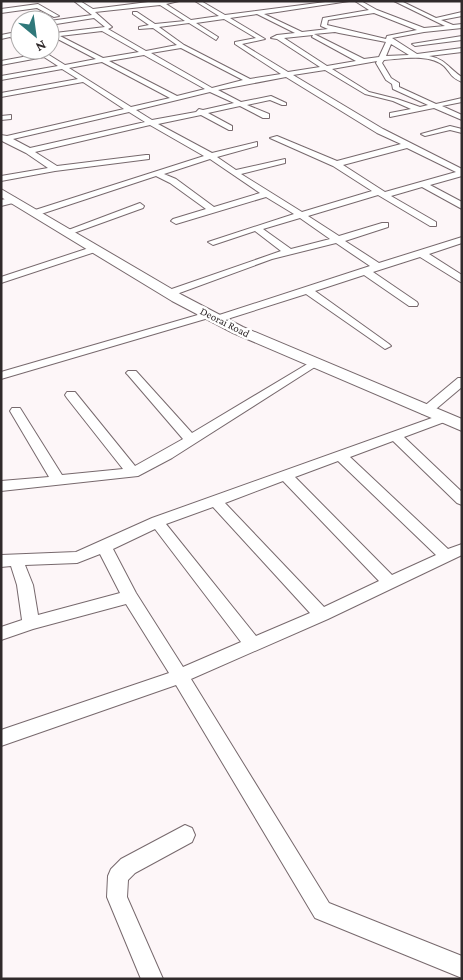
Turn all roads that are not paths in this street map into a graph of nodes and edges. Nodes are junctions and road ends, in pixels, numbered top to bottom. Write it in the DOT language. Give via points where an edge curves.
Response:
graph roads {
  1 [pos="76,1"];
  2 [pos="177,1"];
  3 [pos="197,1"];
  4 [pos="275,1"];
  5 [pos="311,1"];
  6 [pos="347,1"];
  7 [pos="358,1"];
  8 [pos="396,1"];
  9 [pos="159,2"];
  10 [pos="36,4"];
  11 [pos="318,5"];
  12 [pos="289,9"];
  13 [pos="10,10"];
  14 [pos="1,11"];
  15 [pos="375,11"];
  16 [pos="450,11"];
  17 [pos="258,12"];
  18 [pos="136,13"];
  19 [pos="462,13"];
  20 [pos="93,14"];
  21 [pos="223,17"];
  22 [pos="438,19"];
  23 [pos="60,21"];
  24 [pos="188,21"];
  25 [pos="156,26"];
  26 [pos="462,26"];
  27 [pos="453,27"];
  28 [pos="141,28"];
  29 [pos="103,29"];
  30 [pos="335,30"];
  31 [pos="424,30"];
  32 [pos="462,32"];
  33 [pos="60,33"];
  34 [pos="300,34"];
  35 [pos="10,35"];
  36 [pos="314,36"];
  37 [pos="1,37"];
  38 [pos="277,37"];
  39 [pos="60,38"];
  40 [pos="216,38"];
  41 [pos="462,38"];
  42 [pos="262,39"];
  43 [pos="390,41"];
  44 [pos="415,44"];
  45 [pos="182,46"];
  46 [pos="462,50"];
  47 [pos="452,51"];
  48 [pos="144,53"];
  49 [pos="462,55"];
  50 [pos="416,56"];
  51 [pos="382,58"];
  52 [pos="14,60"];
  53 [pos="54,60"];
  54 [pos="104,60"];
  55 [pos="364,61"];
  56 [pos="1,62"];
  57 [pos="446,65"];
  58 [pos="454,66"];
  59 [pos="66,67"];
  60 [pos="327,68"];
  61 [pos="287,74"];
  62 [pos="1,78"];
  63 [pos="85,80"];
  64 [pos="249,80"];
  65 [pos="462,80"];
  66 [pos="210,89"];
  67 [pos="1,95"];
  68 [pos="176,98"];
  69 [pos="462,100"];
  70 [pos="242,104"];
  71 [pos="284,104"];
  72 [pos="434,105"];
  73 [pos="129,108"];
  74 [pos="418,109"];
  75 [pos="203,113"];
  76 [pos="392,115"];
  77 [pos="266,116"];
  78 [pos="462,118"];
  79 [pos="150,122"];
  80 [pos="229,128"];
  81 [pos="462,130"];
  82 [pos="425,134"];
  83 [pos="3,138"];
  84 [pos="274,138"];
  85 [pos="254,144"];
  86 [pos="408,145"];
  87 [pos="29,151"];
  88 [pos="210,156"];
  89 [pos="146,157"];
  90 [pos="282,161"];
  91 [pos="336,164"];
  92 [pos="55,169"];
  93 [pos="462,172"];
  94 [pos="234,173"];
  95 [pos="158,174"];
  96 [pos="1,179"];
  97 [pos="423,184"];
  98 [pos="265,194"];
  99 [pos="381,194"];
  100 [pos="5,198"];
  101 [pos="140,206"];
  102 [pos="462,206"];
  103 [pos="213,210"];
  104 [pos="35,213"];
  105 [pos="301,215"];
  106 [pos="176,221"];
  107 [pos="434,224"];
  108 [pos="385,225"];
  109 [pos="256,228"];
  110 [pos="68,232"];
  111 [pos="337,240"];
  112 [pos="462,240"];
  113 [pos="213,242"];
  114 [pos="95,249"];
  115 [pos="289,252"];
  116 [pos="421,253"];
  117 [pos="378,267"];
  118 [pos="365,271"];
  119 [pos="1,280"];
  120 [pos="462,280"];
  121 [pos="307,290"];
  122 [pos="170,294"];
  123 [pos="413,304"];
  124 [pos="213,317"];
  125 [pos="385,346"];
  126 [pos="314,363"];
  127 [pos="132,373"];
  128 [pos="1,376"];
  129 [pos="462,382"];
  130 [pos="71,396"];
  131 [pos="426,410"];
  132 [pos="16,411"];
  133 [pos="443,418"];
  134 [pos="462,426"];
  135 [pos="395,435"];
  136 [pos="191,440"];
  137 [pos="340,455"];
  138 [pos="133,474"];
  139 [pos="285,475"];
  140 [pos="58,480"];
  141 [pos="1,486"];
  142 [pos="462,500"];
  143 [pos="215,501"];
  144 [pos="157,522"];
  145 [pos="104,547"];
  146 [pos="462,548"];
  147 [pos="446,556"];
  148 [pos="9,561"];
  149 [pos="390,583"];
  150 [pos="130,597"];
  151 [pos="322,615"];
  152 [pos="31,623"];
  153 [pos="1,634"];
  154 [pos="253,646"];
  155 [pos="180,676"];
  156 [pos="1,738"];
  157 [pos="185,835"];
  158 [pos="462,967"];
  159 [pos="152,979"];
  1 -- 20 [label="street"];
  2 -- 9 [label="street"];
  3 -- 21 [label="street"];
  4 -- 12 [label="street"];
  5 -- 11 [label="street"];
  6 -- 11 [label="street"];
  7 -- 15 [label="street"];
  8 -- 22 [label="street"];
  9 -- 20 [label="street"];
  9 -- 24 [label="street"];
  10 -- 13 [label="street"];
  11 -- 12 [label="street"];
  12 -- 17 [label="street"];
  13 -- 14 [label="street"];
  15 -- 30 [label="street" via="325,19 324,26"];
  15 -- 31 [label="street"];
  16 -- 19 [label="street"];
  17 -- 21 [label="street"];
  17 -- 34 [label="street"];
  18 -- 25 [label="street"];
  19 -- 22 [label="street"];
  20 -- 23 [label="street"];
  20 -- 29 [label="street" via="109,27"];
  21 -- 24 [label="street"];
  21 -- 42 [label="street"];
  22 -- 27 [label="street"];
  24 -- 25 [label="street"];
  24 -- 40 [label="street"];
  25 -- 28 [label="street"];
  25 -- 45 [label="street"];
  26 -- 27 [label="street"];
  27 -- 31 [label="street"];
  27 -- 32 [label="street"];
  29 -- 33 [label="street"];
  29 -- 48 [label="street"];
  30 -- 34 [label="street"];
  30 -- 43 [label="street"];
  31 -- 43 [label="street" via="389,37"];
  34 -- 38 [label="street"];
  35 -- 37 [label="street"];
  36 -- 55 [label="street"];
  38 -- 42 [label="street"];
  38 -- 60 [label="street"];
  39 -- 54 [label="street"];
  41 -- 44 [label="street"];
  42 -- 61 [label="street" via="237,42"];
  43 -- 50 [label="street"];
  43 -- 51 [label="street"];
  45 -- 48 [label="street"];
  45 -- 64 [label="street"];
  46 -- 47 [label="street"];
  47 -- 49 [label="street"];
  47 -- 50 [label="street"];
  48 -- 54 [label="street"];
  48 -- 66 [label="street"];
  50 -- 51 [label="street"];
  50 -- 57 [label="street"];
  51 -- 55 [label="street"];
  51 -- 72 [label="street" via="379,63 388,79 396,83 395,88"];
  52 -- 56 [label="street"];
  53 -- 59 [label="street"];
  54 -- 59 [label="street"];
  54 -- 68 [label="street"];
  55 -- 60 [label="street"];
  57 -- 58 [label="street"];
  57 -- 65 [label="street" via="451,74"];
  59 -- 62 [label="street"];
  59 -- 63 [label="street"];
  60 -- 61 [label="street"];
  60 -- 74 [label="street" via="367,93"];
  61 -- 64 [label="street"];
  61 -- 86 [label="street"];
  63 -- 67 [label="street"];
  63 -- 73 [label="street"];
  64 -- 66 [label="street"];
  66 -- 68 [label="street"];
  66 -- 70 [label="street"];
  68 -- 73 [label="street"];
  68 -- 75 [label="street"];
  69 -- 72 [label="street"];
  70 -- 71 [label="street" via="267,98"];
  70 -- 75 [label="street"];
  70 -- 77 [label="street"];
  72 -- 74 [label="street"];
  72 -- 78 [label="street"];
  73 -- 79 [label="street"];
  73 -- 83 [label="street"];
  74 -- 76 [label="street"];
  75 -- 79 [label="street"];
  75 -- 80 [label="street"];
  79 -- 87 [label="street"];
  79 -- 88 [label="street"];
  81 -- 82 [label="street" via="450,128"];
  83 -- 87 [label="street"];
  84 -- 91 [label="street"];
  85 -- 88 [label="street"];
  86 -- 91 [label="street"];
  86 -- 93 [label="street"];
  87 -- 92 [label="street"];
  88 -- 94 [label="street"];
  88 -- 95 [label="street"];
  89 -- 92 [label="street"];
  90 -- 94 [label="street"];
  91 -- 99 [label="street"];
  92 -- 96 [label="street"];
  93 -- 97 [label="street"];
  94 -- 98 [label="street"];
  95 -- 103 [label="street"];
  95 -- 104 [label="street"];
  97 -- 99 [label="street"];
  97 -- 102 [label="street"];
  98 -- 103 [label="street"];
  98 -- 105 [label="street"];
  99 -- 105 [label="street"];
  99 -- 107 [label="street"];
  100 -- 104 [label="street, Deorai Road"];
  101 -- 110 [label="street"];
  103 -- 106 [label="street"];
  104 -- 110 [label="street, Deorai Road"];
  105 -- 109 [label="street"];
  105 -- 111 [label="street"];
  108 -- 111 [label="street"];
  109 -- 113 [label="street"];
  109 -- 115 [label="street"];
  110 -- 114 [label="street, Deorai Road"];
  111 -- 115 [label="street"];
  111 -- 117 [label="street"];
  112 -- 116 [label="street"];
  114 -- 119 [label="street"];
  114 -- 122 [label="street, Deorai Road"];
  115 -- 122 [label="street" via="269,256"];
  116 -- 117 [label="street"];
  116 -- 120 [label="street"];
  117 -- 118 [label="street"];
  118 -- 121 [label="street"];
  118 -- 123 [label="street"];
  121 -- 124 [label="street"];
  121 -- 125 [label="street"];
  122 -- 124 [label="street, Deorai Road"];
  124 -- 126 [label="street, Deorai Road"];
  124 -- 128 [label="street"];
  126 -- 131 [label="street, Deorai Road"];
  126 -- 136 [label="street"];
  127 -- 136 [label="street"];
  129 -- 131 [label="street"];
  130 -- 138 [label="street"];
  131 -- 133 [label="street, Deorai Road"];
  132 -- 140 [label="street"];
  133 -- 134 [label="street, Deorai Road"];
  133 -- 135 [label="street"];
  135 -- 137 [label="street"];
  135 -- 142 [label="street"];
  136 -- 138 [label="street"];
  137 -- 139 [label="street"];
  137 -- 147 [label="street"];
  138 -- 140 [label="street"];
  139 -- 143 [label="street"];
  139 -- 149 [label="street"];
  140 -- 141 [label="street"];
  143 -- 144 [label="street"];
  143 -- 151 [label="street"];
  144 -- 145 [label="street"];
  144 -- 154 [label="street"];
  145 -- 148 [label="street" via="76,557"];
  145 -- 150 [label="street"];
  146 -- 147 [label="street"];
  147 -- 149 [label="street"];
  148 -- 152 [label="street" via="25,585"];
  149 -- 151 [label="street"];
  150 -- 152 [label="street"];
  150 -- 155 [label="street"];
  151 -- 154 [label="street"];
  152 -- 153 [label="street"];
  154 -- 155 [label="street"];
  155 -- 156 [label="street"];
  155 -- 158 [label="street" via="322,911"];
  157 -- 159 [label="street" via="128,866 118,876 117,897"];
}
